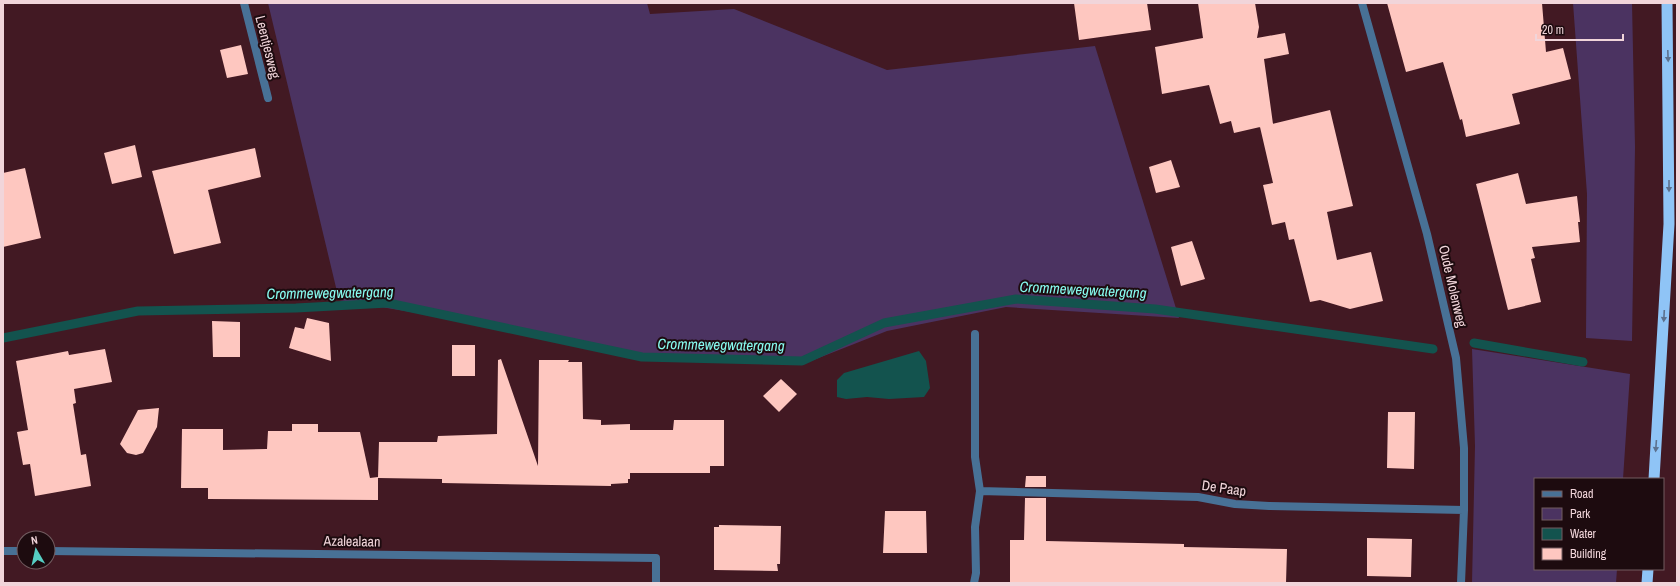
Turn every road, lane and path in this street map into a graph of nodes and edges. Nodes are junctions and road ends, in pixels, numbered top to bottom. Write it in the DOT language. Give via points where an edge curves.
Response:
graph roads {
  1 [pos="244,3"];
  2 [pos="1362,3"];
  3 [pos="1666,3"];
  4 [pos="268,98"];
  5 [pos="975,334"];
  6 [pos="1654,478"];
  7 [pos="980,491"];
  8 [pos="1464,510"];
  9 [pos="3,550"];
  10 [pos="16,551"];
  11 [pos="56,551"];
  12 [pos="1648,570"];
  13 [pos="656,583"];
  14 [pos="974,583"];
  15 [pos="1461,583"];
  16 [pos="1647,583"];
  1 -- 4 [label="street, Leentjesweg"];
  2 -- 8 [label="street, Oude Molenweg" via="1427,234 1456,358 1464,448"];
  3 -- 6 [label="highway, one-way" via="1669,224"];
  5 -- 7 [label="street" via="975,457"];
  7 -- 8 [label="street, De Paap" via="1198,496 1235,504 1270,506"];
  7 -- 14 [label="street" via="975,526"];
  8 -- 15 [label="street, Oude Molenweg"];
  9 -- 10 [label="street"];
  11 -- 13 [label="street, Azalealaan" via="656,558"];
  12 -- 16 [label="highway"];
}
